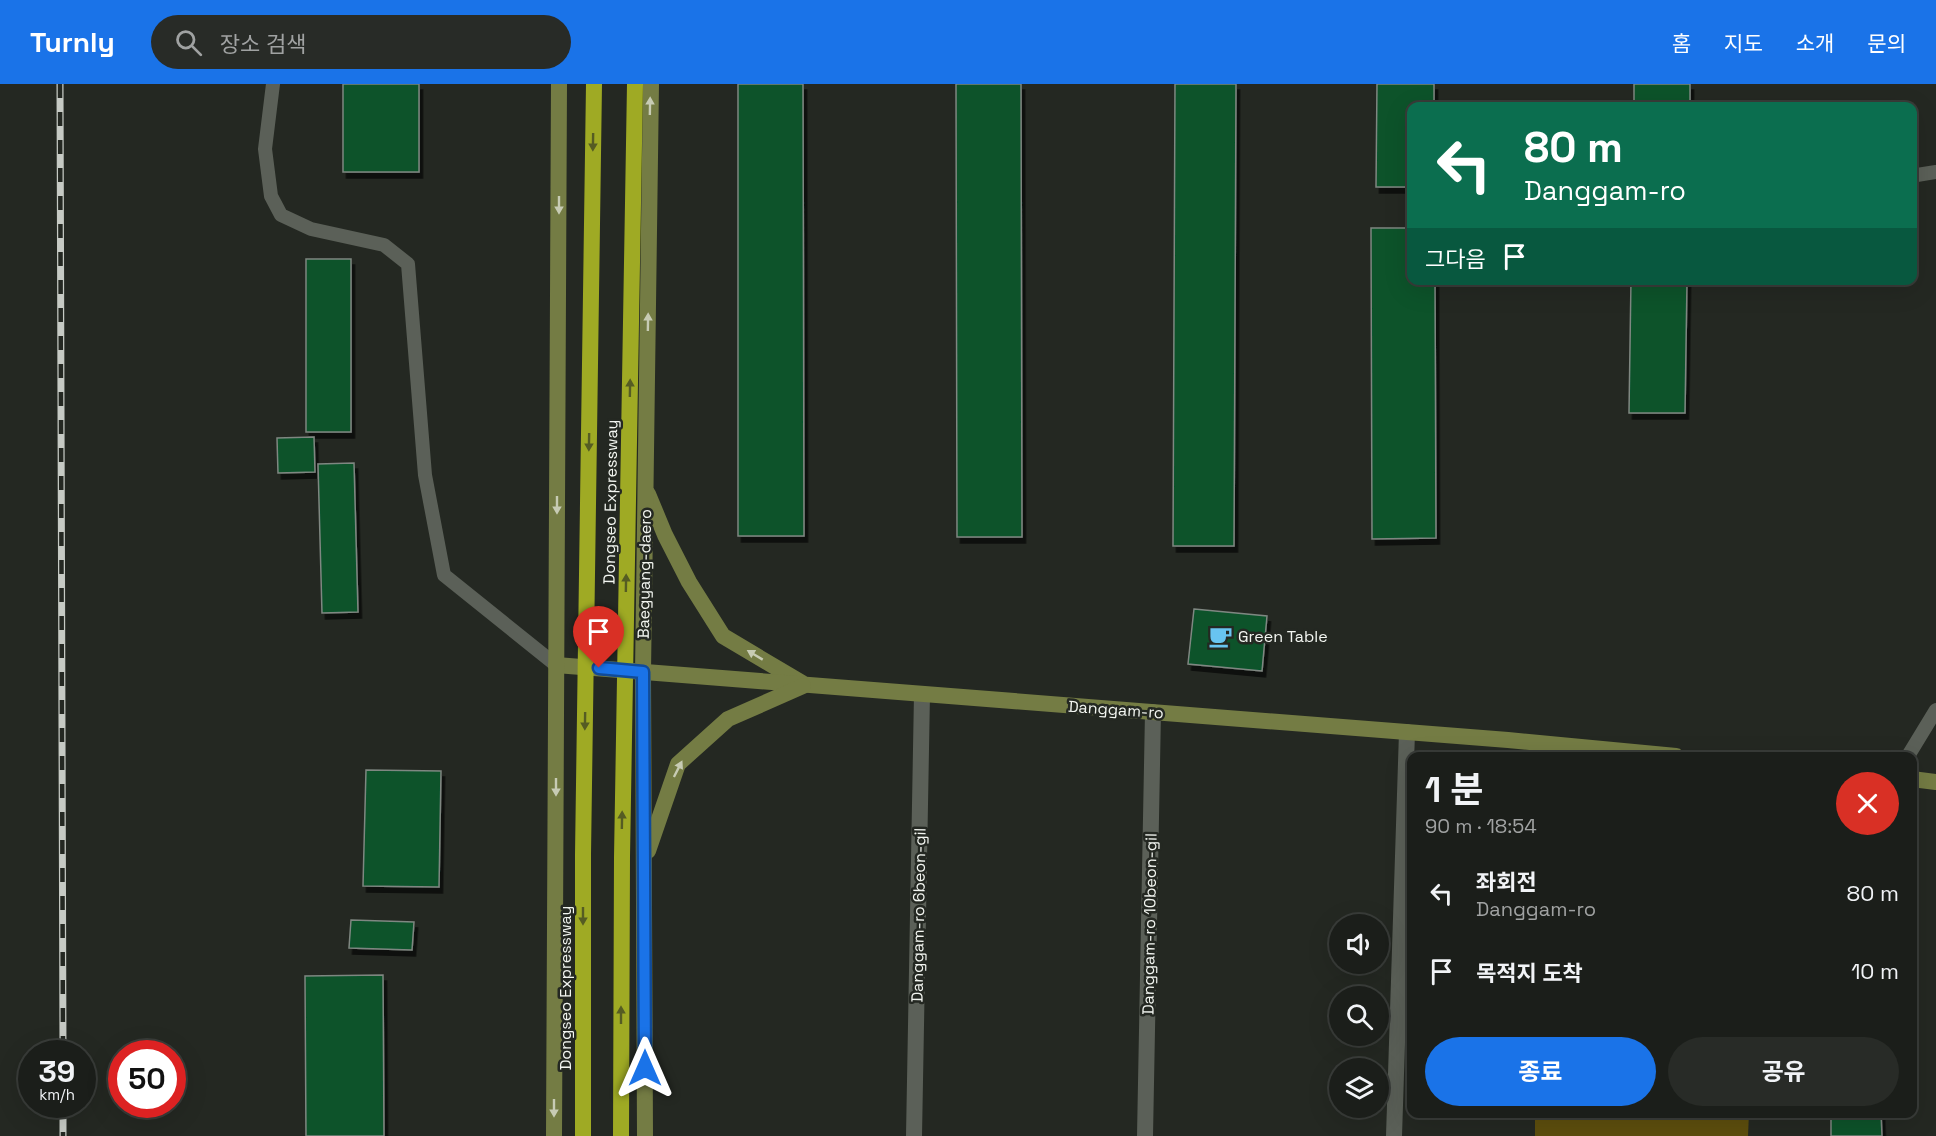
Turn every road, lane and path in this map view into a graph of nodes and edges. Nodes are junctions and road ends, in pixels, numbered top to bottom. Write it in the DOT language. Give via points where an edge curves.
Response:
graph roads {
  1 [pos="273,84"];
  2 [pos="560,84"];
  3 [pos="594,84"];
  4 [pos="635,84"];
  5 [pos="651,84"];
  6 [pos="1936,172"];
  7 [pos="1917,175"];
  8 [pos="645,487"];
  9 [pos="556,665"];
  10 [pos="643,672"];
  11 [pos="806,685"];
  12 [pos="922,694"];
  13 [pos="1936,710"];
  14 [pos="1153,712"];
  15 [pos="1407,732"];
  16 [pos="1631,752"];
  17 [pos="1910,752"];
  18 [pos="1917,780"];
  19 [pos="1936,782"];
  20 [pos="644,863"];
  21 [pos="554,1136"];
  22 [pos="582,1136"];
  23 [pos="621,1136"];
  24 [pos="645,1136"];
  25 [pos="914,1136"];
  26 [pos="1145,1136"];
  27 [pos="1394,1136"];
  1 -- 9 [label="lane" via="265,149 271,196 281,215 311,229 384,245 408,264 425,475 444,575"];
  2 -- 9 [label="main road, one-way"];
  3 -- 22 [label="highway, Dongseo Expressway, one-way"];
  23 -- 4 [label="highway, Dongseo Expressway, one-way"];
  8 -- 5 [label="main road, Baegyang-daero, one-way"];
  6 -- 7 [label="lane"];
  8 -- 10 [label="main road, Baegyang-daero"];
  11 -- 8 [label="main road, one-way" via="723,636 688,582"];
  9 -- 10 [label="main road, Danggam-ro"];
  9 -- 21 [label="main road, one-way"];
  10 -- 11 [label="main road, Danggam-ro"];
  10 -- 20 [label="main road, Baegyang-daero"];
  11 -- 12 [label="main road, Danggam-ro"];
  20 -- 11 [label="main road, one-way" via="678,764 728,719"];
  12 -- 14 [label="main road, Danggam-ro"];
  12 -- 25 [label="street, Danggam-ro 6beon-gil"];
  13 -- 17 [label="lane"];
  14 -- 15 [label="main road, Danggam-ro"];
  14 -- 26 [label="street, Danggam-ro 10beon-gil"];
  15 -- 16 [label="main road, Danggam-ro"];
  15 -- 27 [label="street"];
  18 -- 19 [label="main road"];
  20 -- 24 [label="main road, Baegyang-daero"];
}
